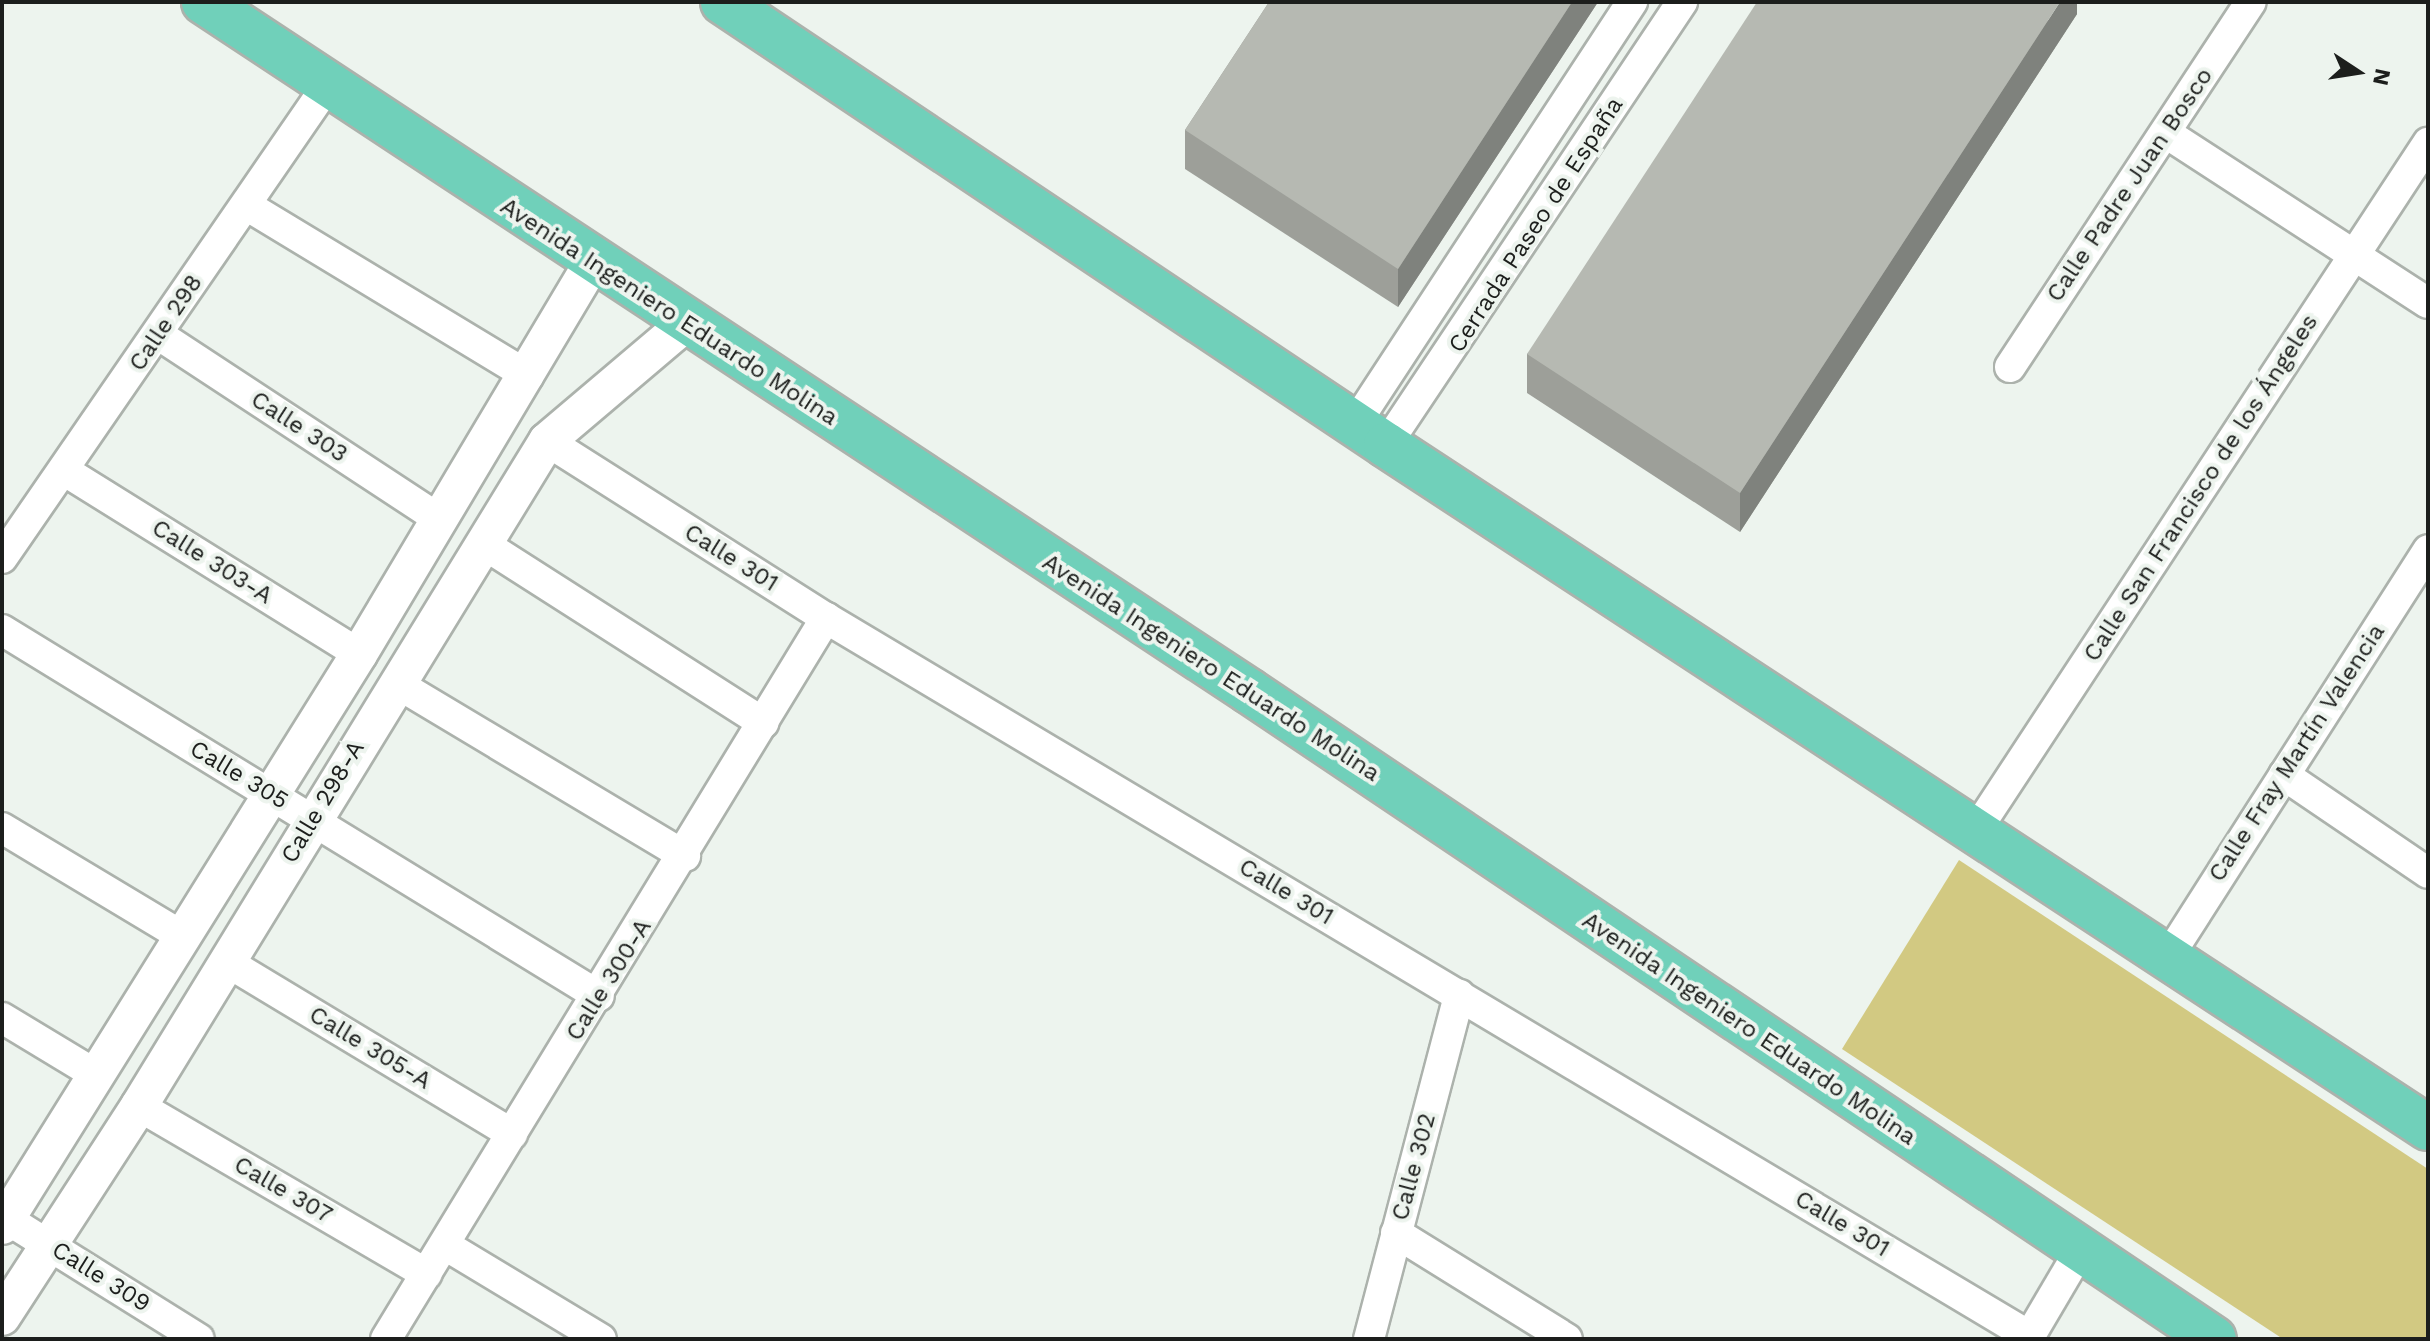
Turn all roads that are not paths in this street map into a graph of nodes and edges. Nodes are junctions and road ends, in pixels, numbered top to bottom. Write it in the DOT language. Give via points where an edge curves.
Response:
graph roads {
  1 [pos="204,2"];
  2 [pos="723,2"];
  3 [pos="1632,2"];
  4 [pos="1682,2"];
  5 [pos="2251,2"];
  6 [pos="327,86"];
  7 [pos="2166,133"];
  8 [pos="2428,143"];
  9 [pos="246,205"];
  10 [pos="2354,255"];
  11 [pos="593,262"];
  12 [pos="2428,303"];
  13 [pos="685,324"];
  14 [pos="159,335"];
  15 [pos="2010,367"];
  16 [pos="528,376"];
  17 [pos="1371,435"];
  18 [pos="547,441"];
  19 [pos="65,471"];
  20 [pos="439,519"];
  21 [pos="482,543"];
  22 [pos="2,558"];
  23 [pos="2424,563"];
  24 [pos="826,618"];
  25 [pos="2,630"];
  26 [pos="359,654"];
  27 [pos="396,683"];
  28 [pos="763,723"];
  29 [pos="2284,775"];
  30 [pos="269,793"];
  31 [pos="311,819"];
  32 [pos="2,828"];
  33 [pos="1975,832"];
  34 [pos="685,856"];
  35 [pos="2428,873"];
  36 [pos="182,936"];
  37 [pos="2168,957"];
  38 [pos="227,962"];
  39 [pos="1459,995"];
  40 [pos="599,996"];
  41 [pos="2,1018"];
  42 [pos="98,1076"];
  43 [pos="139,1106"];
  44 [pos="2428,1128"];
  45 [pos="512,1134"];
  46 [pos="4,1221"];
  47 [pos="1396,1233"];
  48 [pos="48,1244"];
  49 [pos="445,1245"];
  50 [pos="2081,1249"];
  51 [pos="426,1274"];
  52 [pos="2,1317"];
  53 [pos="2029,1338"];
  54 [pos="199,1339"];
  55 [pos="386,1339"];
  56 [pos="601,1339"];
  57 [pos="1369,1339"];
  58 [pos="1567,1339"];
  59 [pos="2214,1339"];
  1 -- 6 [label="main road, Avenida Ingeniero Eduardo Molina"];
  2 -- 17 [label="main road"];
  3 -- 17 [label="street, Cerrada Paseo de España"];
  4 -- 17 [label="street, Cerrada Paseo de España"];
  5 -- 7 [label="street, Calle Padre Juan Bosco"];
  6 -- 9 [label="street, Calle 298"];
  6 -- 11 [label="main road, Avenida Ingeniero Eduardo Molina"];
  7 -- 10 [label="street"];
  7 -- 15 [label="street, Calle Padre Juan Bosco"];
  8 -- 10 [label="street, Calle San Francisco de los Ángeles"];
  9 -- 14 [label="street, Calle 298"];
  9 -- 16 [label="street"];
  10 -- 12 [label="street"];
  10 -- 33 [label="street, Calle San Francisco de los Ángeles"];
  11 -- 13 [label="main road, Avenida Ingeniero Eduardo Molina"];
  11 -- 16 [label="street, Calle 298-A"];
  13 -- 18 [label="street, Calle 298-A"];
  13 -- 50 [label="main road, Avenida Ingeniero Eduardo Molina" via="1249,691"];
  14 -- 19 [label="street, Calle 298"];
  14 -- 20 [label="street, Calle 303"];
  16 -- 20 [label="street, Calle 298-A"];
  17 -- 33 [label="main road"];
  18 -- 21 [label="street, Calle 298-A"];
  18 -- 24 [label="street, Calle 301"];
  19 -- 22 [label="street, Calle 298"];
  19 -- 26 [label="street, Calle 303-A"];
  20 -- 26 [label="street, Calle 298-A"];
  21 -- 27 [label="street, Calle 298-A"];
  21 -- 28 [label="street"];
  23 -- 29 [label="street, Calle Fray Martín Valencia"];
  24 -- 28 [label="street, Calle 300-A"];
  24 -- 39 [label="street, Calle 301"];
  25 -- 30 [label="street, Calle 305"];
  26 -- 30 [label="street, Calle 298-A"];
  27 -- 31 [label="street, Calle 298-A"];
  27 -- 34 [label="street"];
  28 -- 34 [label="street, Calle 300-A"];
  29 -- 35 [label="street"];
  29 -- 37 [label="street, Calle Fray Martín Valencia"];
  30 -- 31 [label="street, Calle 305"];
  30 -- 36 [label="street, Calle 298-A"];
  31 -- 38 [label="street, Calle 298-A"];
  31 -- 40 [label="street, Calle 305"];
  32 -- 36 [label="street"];
  33 -- 37 [label="main road"];
  34 -- 40 [label="street, Calle 300-A"];
  36 -- 42 [label="street, Calle 298-A"];
  37 -- 44 [label="main road"];
  38 -- 43 [label="street, Calle 298-A"];
  38 -- 45 [label="street, Calle 305-A"];
  39 -- 47 [label="street, Calle 302"];
  39 -- 53 [label="street, Calle 301"];
  40 -- 45 [label="street, Calle 300-A"];
  41 -- 42 [label="street"];
  42 -- 46 [label="street, Calle 298-A"];
  43 -- 48 [label="street, Calle 298-A"];
  43 -- 51 [label="street, Calle 307"];
  45 -- 49 [label="street, Calle 300-A"];
  46 -- 48 [label="street, Calle 309"];
  47 -- 57 [label="street, Calle 302"];
  47 -- 58 [label="street"];
  48 -- 52 [label="street, Calle 298-A"];
  48 -- 54 [label="street, Calle 309"];
  49 -- 51 [label="street, Calle 300-A"];
  49 -- 56 [label="street"];
  50 -- 53 [label="street"];
  50 -- 59 [label="main road, Avenida Ingeniero Eduardo Molina"];
  51 -- 55 [label="street, Calle 300-A"];
}
